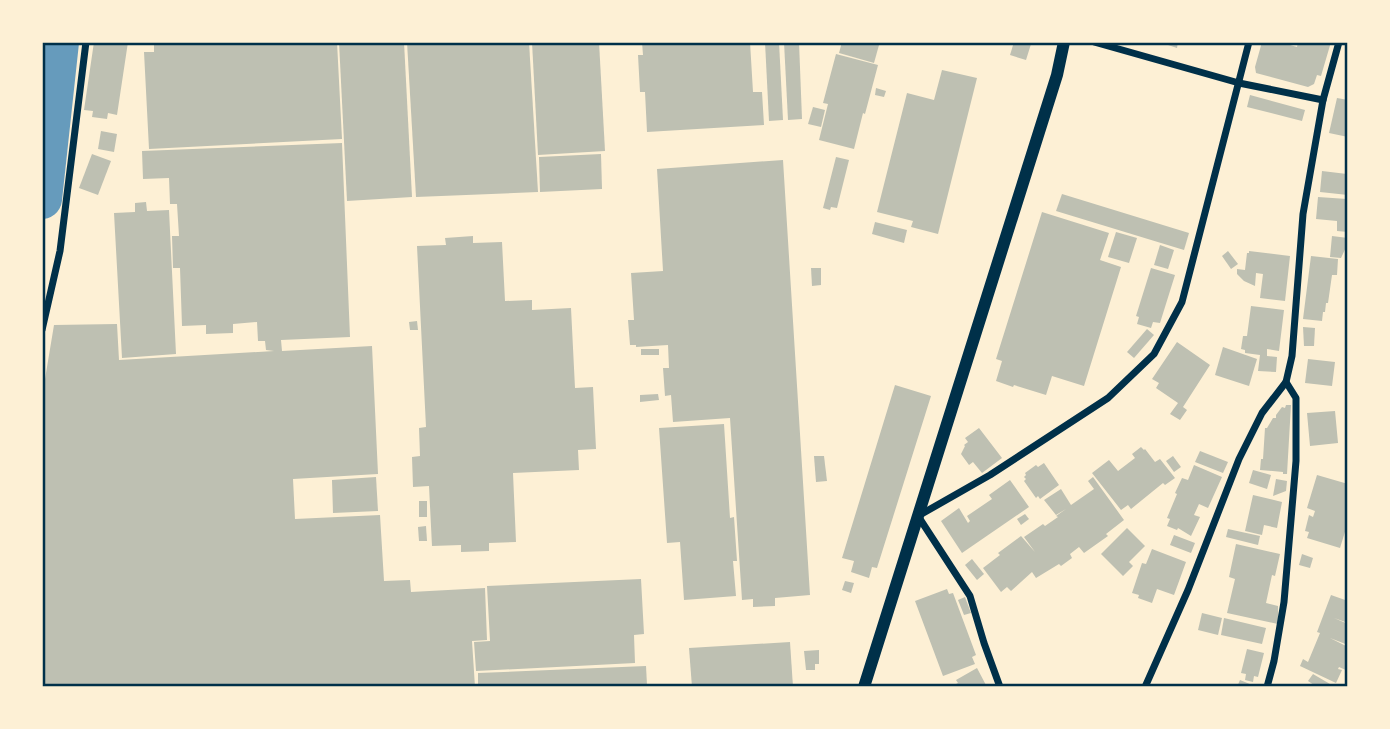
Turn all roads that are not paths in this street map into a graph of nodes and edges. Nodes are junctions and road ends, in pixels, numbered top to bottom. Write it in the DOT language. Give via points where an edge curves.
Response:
graph roads {
  1 [pos="86,42"];
  2 [pos="1064,42"];
  3 [pos="1094,42"];
  4 [pos="1249,42"];
  5 [pos="1339,42"];
  6 [pos="1239,83"];
  7 [pos="1323,100"];
  8 [pos="42,330"];
  9 [pos="1286,382"];
  10 [pos="918,516"];
  11 [pos="864,687"];
  12 [pos="1000,687"];
  13 [pos="1145,687"];
  14 [pos="1267,687"];
  1 -- 8 [label="street" via="60,251"];
  2 -- 10 [label="street"];
  3 -- 6 [label="street"];
  4 -- 6 [label="street"];
  5 -- 7 [label="street"];
  6 -- 7 [label="street"];
  6 -- 10 [label="street" via="1182,302 1154,354 1108,398"];
  7 -- 9 [label="street" via="1303,214"];
  9 -- 13 [label="street" via="1262,413 1239,459"];
  9 -- 14 [label="street" via="1296,398 1296,461 1284,602"];
  10 -- 11 [label="street"];
  10 -- 12 [label="street" via="970,596"];
}
